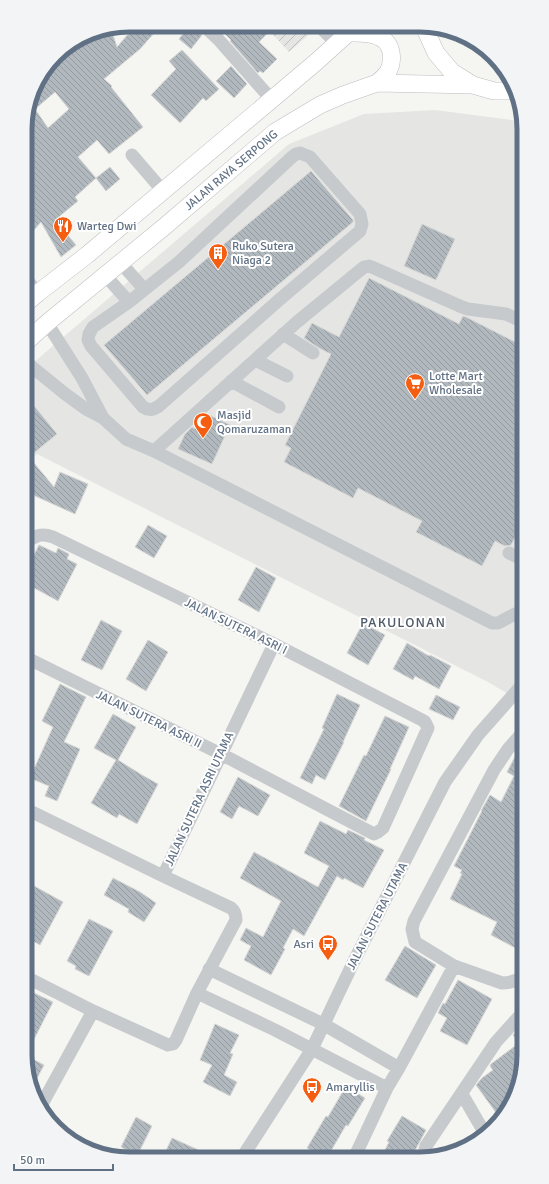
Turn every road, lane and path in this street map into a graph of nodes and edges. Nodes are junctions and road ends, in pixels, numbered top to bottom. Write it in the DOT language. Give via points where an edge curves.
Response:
graph roads {
  1 [pos="210,32"];
  2 [pos="426,32"];
  3 [pos="347,34"];
  4 [pos="378,83"];
  5 [pos="473,85"];
  6 [pos="510,91"];
  7 [pos="272,100"];
  8 [pos="132,155"];
  9 [pos="163,191"];
  10 [pos="120,262"];
  11 [pos="106,275"];
  12 [pos="144,289"];
  13 [pos="32,298"];
  14 [pos="129,302"];
  15 [pos="517,319"];
  16 [pos="47,323"];
  17 [pos="283,334"];
  18 [pos="32,337"];
  19 [pos="313,353"];
  20 [pos="255,360"];
  21 [pos="32,367"];
  22 [pos="287,376"];
  23 [pos="231,381"];
  24 [pos="279,407"];
  25 [pos="103,418"];
  26 [pos="154,451"];
  27 [pos="32,538"];
  28 [pos="509,553"];
  29 [pos="517,557"];
  30 [pos="515,614"];
  31 [pos="274,644"];
  32 [pos="32,660"];
  33 [pos="517,691"];
  34 [pos="517,739"];
  35 [pos="221,754"];
  36 [pos="32,812"];
  37 [pos="378,832"];
  38 [pos="163,876"];
  39 [pos="454,966"];
  40 [pos="209,969"];
  41 [pos="32,980"];
  42 [pos="517,980"];
  43 [pos="197,993"];
  44 [pos="93,1010"];
  45 [pos="517,1019"];
  46 [pos="323,1024"];
  47 [pos="312,1049"];
  48 [pos="399,1068"];
  49 [pos="387,1088"];
  50 [pos="462,1094"];
  51 [pos="44,1101"];
  52 [pos="482,1129"];
  53 [pos="246,1152"];
  54 [pos="357,1152"];
  55 [pos="424,1152"];
  1 -- 7 [label="street"];
  2 -- 5 [label="main road" via="436,53 452,72"];
  3 -- 4 [label="main road" via="369,34 380,37 388,44 392,63"];
  3 -- 7 [label="main road"];
  4 -- 5 [label="main road, JALAN RAYA SERPONG"];
  4 -- 10 [label="main road, JALAN RAYA SERPONG" via="320,105 275,132"];
  5 -- 6 [label="main road" via="494,91"];
  7 -- 9 [label="main road"];
  8 -- 9 [label="street"];
  9 -- 13 [label="main road"];
  10 -- 11 [label="main road, JALAN RAYA SERPONG"];
  10 -- 12 [label="street"];
  11 -- 14 [label="street"];
  11 -- 16 [label="main road, JALAN RAYA SERPONG"];
  12 -- 14 [label="street"];
  12 -- 14 [label="street" via="179,262 296,154 310,157 360,214 360,231 152,410 143,407 88,340 93,327"];
  15 -- 17 [label="street" via="506,314 462,307 369,266 364,267"];
  16 -- 18 [label="main road, JALAN RAYA SERPONG"];
  16 -- 25 [label="street" via="82,378"];
  17 -- 19 [label="street"];
  17 -- 20 [label="street"];
  20 -- 22 [label="street"];
  20 -- 23 [label="street"];
  21 -- 25 [label="street" via="86,409"];
  23 -- 24 [label="street"];
  23 -- 26 [label="street"];
  25 -- 26 [label="street" via="126,439"];
  26 -- 30 [label="street" via="492,623 498,623"];
  27 -- 31 [label="street, JALAN SUTERA ASRI I" via="41,534 53,537"];
  28 -- 29 [label="street"];
  31 -- 35 [label="street, JALAN SUTERA ASRI UTAMA"];
  31 -- 37 [label="street, JALAN SUTERA ASRI I" via="422,720 427,725 427,731"];
  32 -- 35 [label="street, JALAN SUTERA ASRI II"];
  33 -- 46 [label="street, JALAN SUTERA UTAMA" via="478,735 445,782"];
  34 -- 39 [label="street" via="494,770 414,921 412,929 415,942"];
  35 -- 37 [label="street, JALAN SUTERA ASRI II" via="371,833"];
  35 -- 38 [label="street, JALAN SUTERA ASRI UTAMA"];
  36 -- 38 [label="street"];
  38 -- 40 [label="street, JALAN SUTERA ASRI UTAMA" via="231,908 236,913 236,920"];
  39 -- 42 [label="street" via="502,983"];
  39 -- 48 [label="street"];
  40 -- 43 [label="street, JALAN SUTERA ASRI UTAMA"];
  40 -- 46 [label="street"];
  41 -- 44 [label="street"];
  43 -- 44 [label="street, JALAN SUTERA ASRI UTAMA" via="176,1040 168,1045"];
  43 -- 47 [label="street"];
  44 -- 51 [label="street"];
  45 -- 50 [label="street" via="496,1042"];
  46 -- 47 [label="street, JALAN SUTERA UTAMA"];
  46 -- 48 [label="street"];
  47 -- 49 [label="street"];
  47 -- 53 [label="street, JALAN SUTERA UTAMA"];
  48 -- 49 [label="street"];
  49 -- 54 [label="street"];
  50 -- 52 [label="street"];
  50 -- 55 [label="street"];
}
